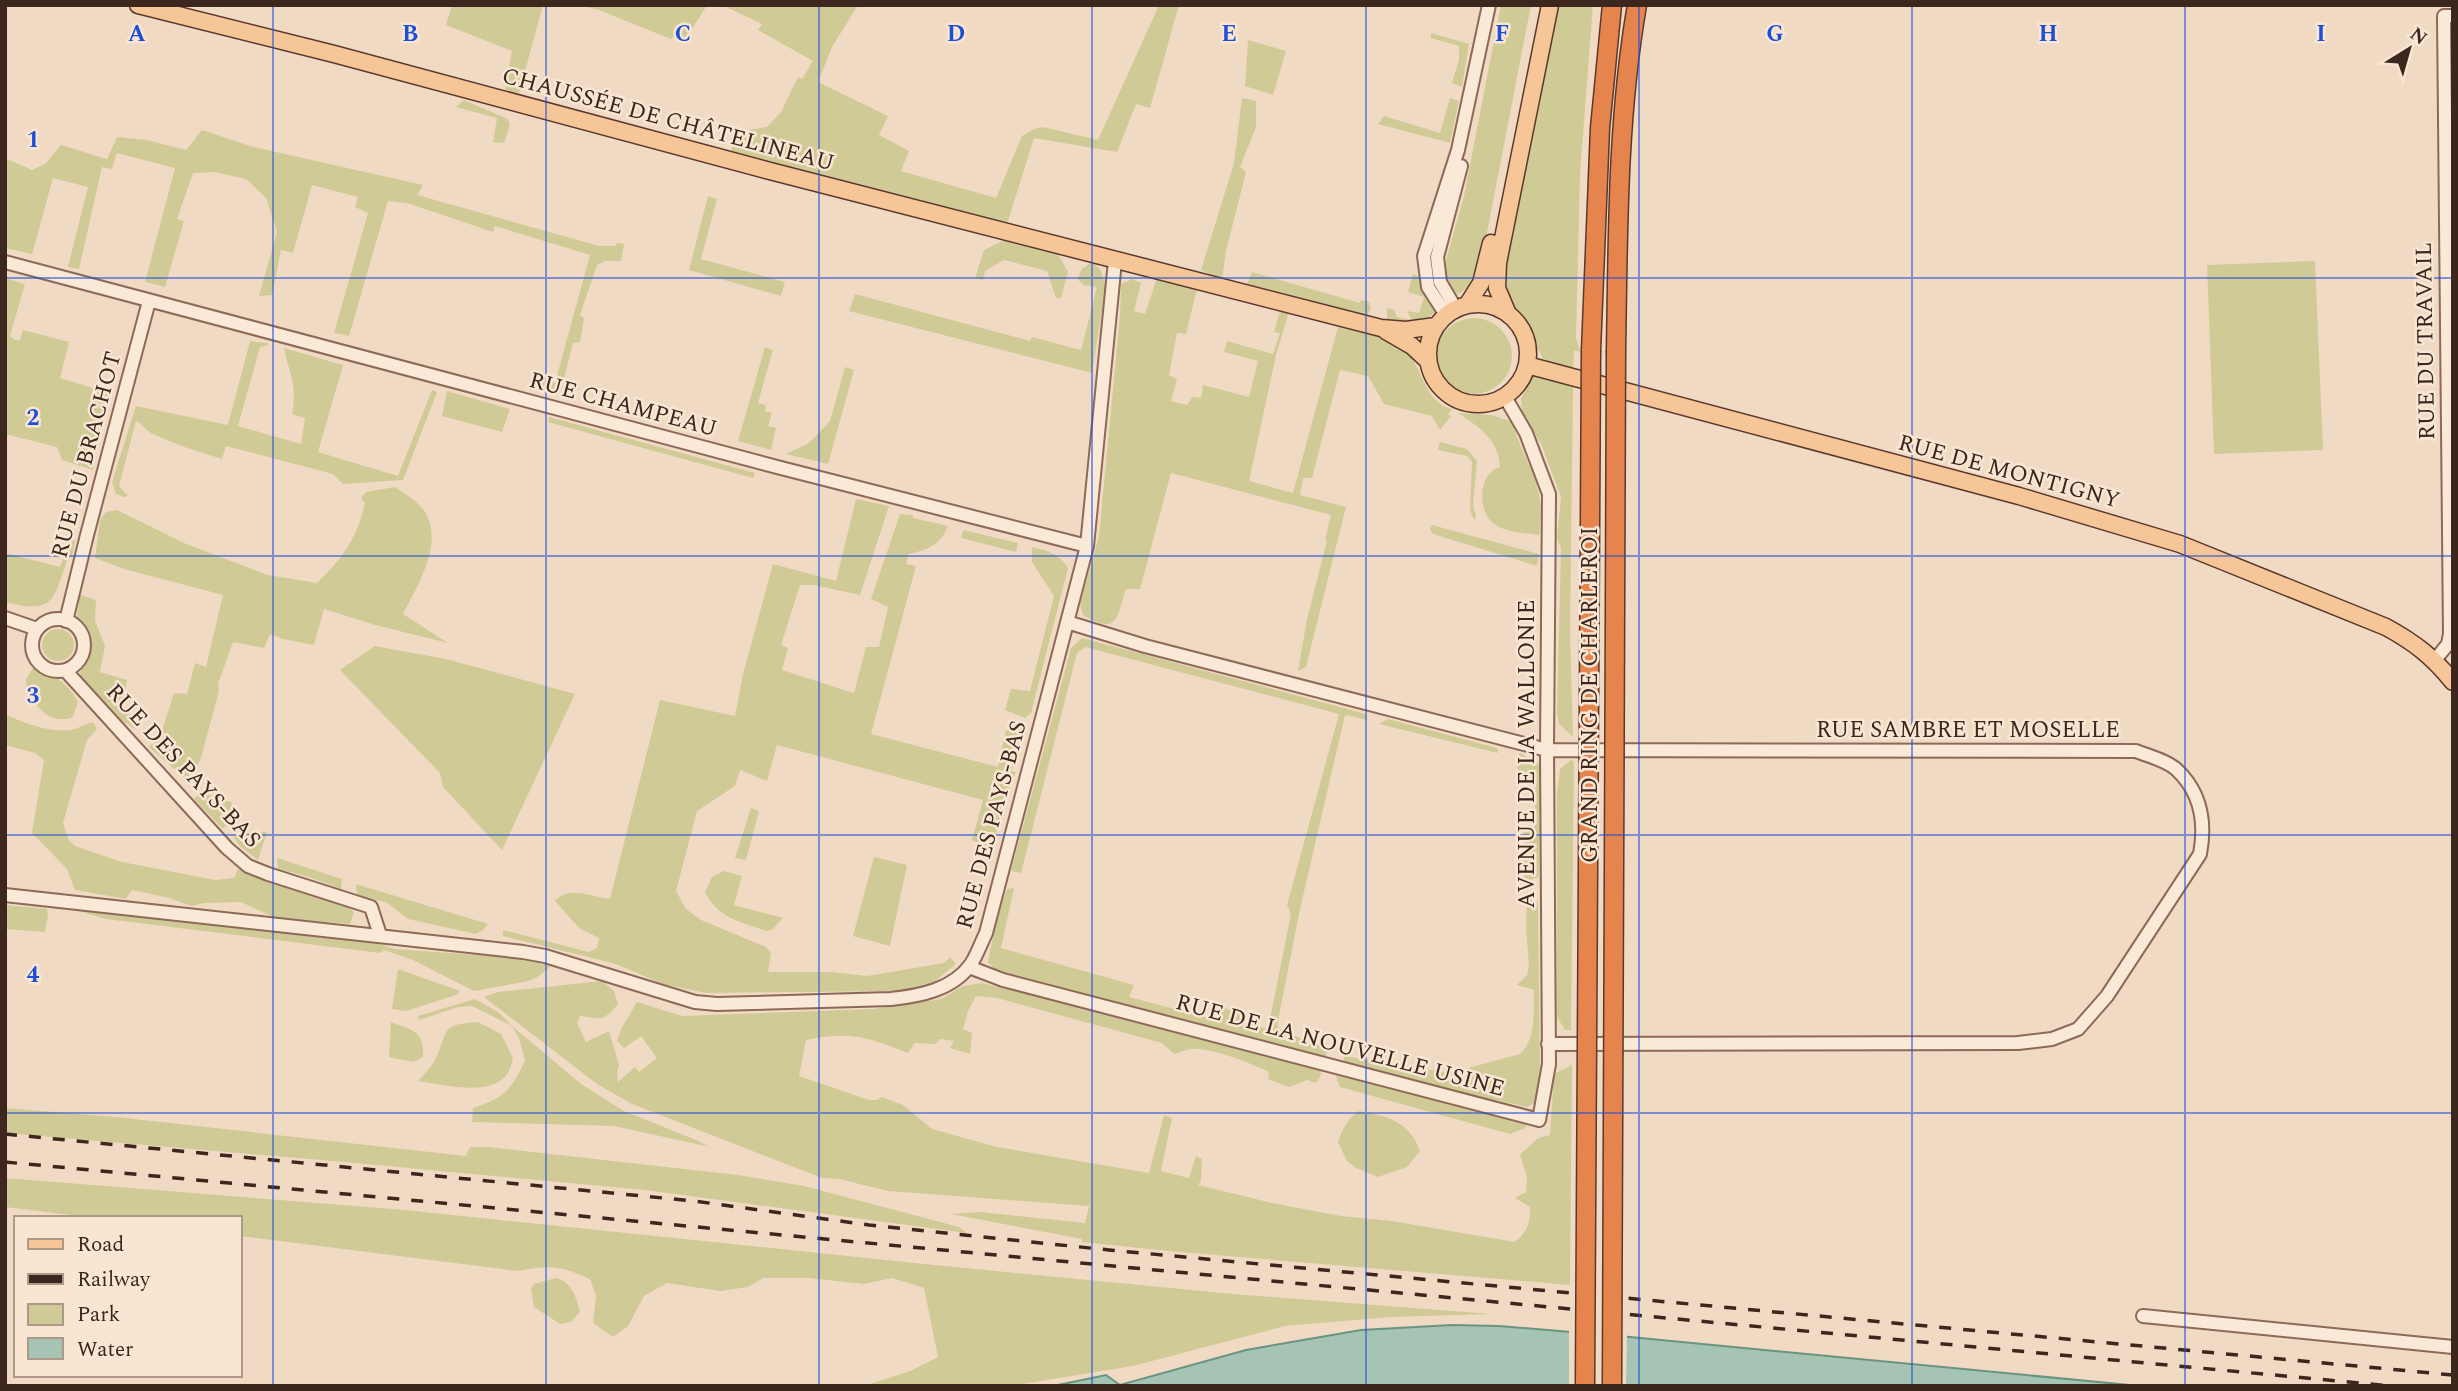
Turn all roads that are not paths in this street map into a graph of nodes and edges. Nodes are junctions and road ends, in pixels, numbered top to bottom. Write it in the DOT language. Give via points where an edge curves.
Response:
graph roads {
  1 [pos="140,5"];
  2 [pos="1489,5"];
  3 [pos="1539,5"];
  4 [pos="1550,5"];
  5 [pos="1612,5"];
  6 [pos="1637,5"];
  7 [pos="2448,16"];
  8 [pos="1115,261"];
  9 [pos="5,262"];
  10 [pos="149,301"];
  11 [pos="1451,314"];
  12 [pos="1508,314"];
  13 [pos="1381,328"];
  14 [pos="1428,361"];
  15 [pos="1527,365"];
  16 [pos="1505,397"];
  17 [pos="1087,546"];
  18 [pos="5,618"];
  19 [pos="66,621"];
  20 [pos="1067,622"];
  21 [pos="37,629"];
  22 [pos="2435,660"];
  23 [pos="65,670"];
  24 [pos="2453,682"];
  25 [pos="1547,750"];
  26 [pos="5,895"];
  27 [pos="380,935"];
  28 [pos="969,967"];
  29 [pos="1548,1044"];
  30 [pos="1539,1120"];
  31 [pos="2143,1316"];
  32 [pos="2453,1347"];
  33 [pos="1585,1386"];
  34 [pos="1612,1386"];
  1 -- 8 [label="main road, CHAUSSÉE DE CHÂTELINEAU"];
  2 -- 11 [label="street" via="1458,150 1462,161 1437,257"];
  3 -- 11 [label="main road" via="1488,261 1481,282"];
  4 -- 12 [label="main road" via="1498,263 1497,288"];
  5 -- 33 [label="highway, GRAND RING DE CHARLEROI, bridge" via="1600,128 1591,351"];
  6 -- 34 [label="highway, GRAND RING DE CHARLEROI, bridge" via="1629,52 1617,218"];
  7 -- 22 [label="street, RUE DU TRAVAIL" via="2450,634 2448,645"];
  8 -- 13 [label="main road, CHAUSSÉE DE CHÂTELINEAU"];
  8 -- 17 [label="street, RUE DES PAYS-BAS"];
  9 -- 10 [label="street, RUE CHAMPEAU"];
  10 -- 17 [label="street, RUE CHAMPEAU"];
  10 -- 19 [label="street, RUE DU BRACHOT"];
  11 -- 12 [label="main road" via="1489,305"];
  11 -- 13 [label="main road" via="1406,330"];
  11 -- 14 [label="main road" via="1429,343"];
  12 -- 15 [label="main road" via="1521,328 1528,346"];
  13 -- 14 [label="main road"];
  14 -- 16 [label="main road" via="1438,384 1457,400 1481,404"];
  15 -- 16 [label="main road" via="1519,383"];
  15 -- 22 [label="main road, RUE DE MONTIGNY" via="2019,496 2180,544 2386,627"];
  16 -- 25 [label="street, AVENUE DE LA WALLONIE" via="1526,433 1549,494"];
  17 -- 20 [label="street, RUE DES PAYS-BAS"];
  18 -- 21 [label="street"];
  19 -- 21 [label="street" via="53,620"];
  19 -- 23 [label="street" via="78,630 83,643 81,657"];
  20 -- 25 [label="street, RUE SAMBRE ET MOSELLE"];
  20 -- 28 [label="street, RUE DES PAYS-BAS" via="986,933"];
  21 -- 23 [label="street" via="32,646 37,660 49,669"];
  22 -- 24 [label="main road, RUE DE MONTIGNY"];
  23 -- 27 [label="street, RUE DES PAYS-BAS" via="248,866 371,907"];
  25 -- 29 [label="street, AVENUE DE LA WALLONIE"];
  25 -- 29 [label="street, RUE SAMBRE ET MOSELLE" via="2136,751 2174,767 2200,806 2204,832 2200,854 2107,996 2078,1030 2052,1040"];
  26 -- 27 [label="street, RUE DES PAYS-BAS"];
  27 -- 28 [label="street, RUE DES PAYS-BAS" via="545,956 669,995 717,1004 917,996 949,983"];
  28 -- 30 [label="street, RUE DE LA NOUVELLE USINE" via="1003,980"];
  29 -- 30 [label="street, AVENUE DE LA WALLONIE"];
  31 -- 32 [label="street"];
}
